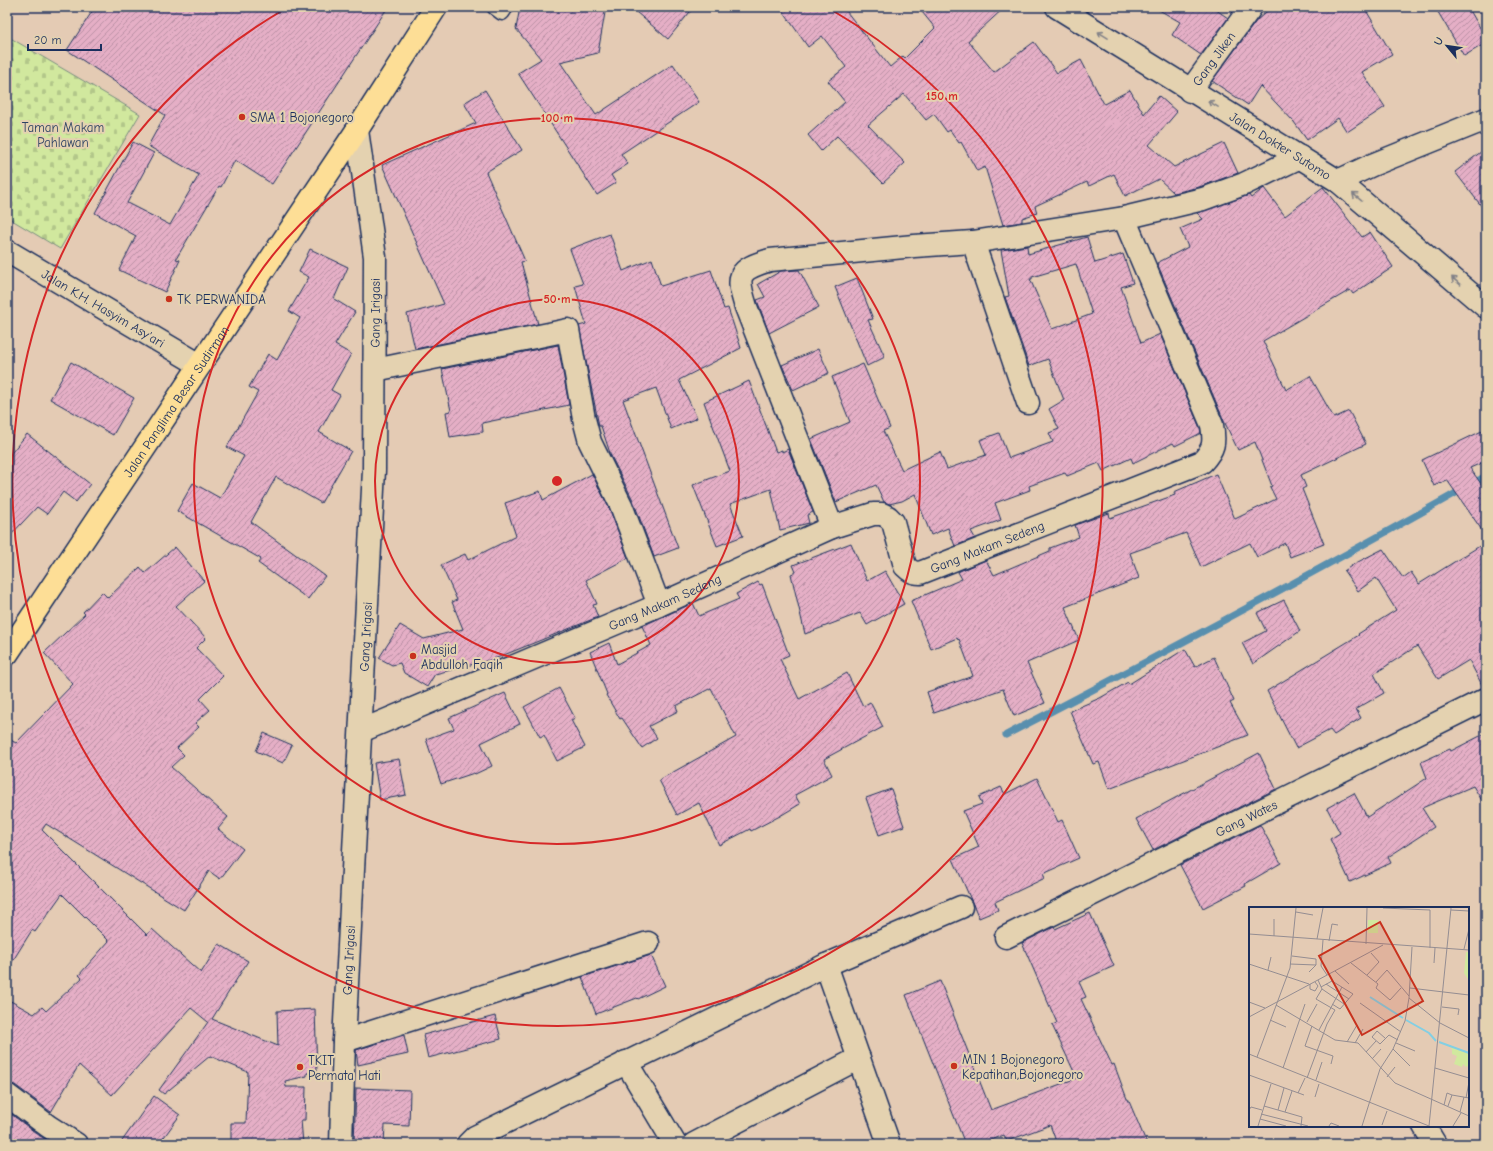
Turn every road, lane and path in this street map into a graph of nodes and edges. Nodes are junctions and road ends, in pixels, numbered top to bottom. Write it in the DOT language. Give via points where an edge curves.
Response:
graph roads {
  1 [pos="436,7"];
  2 [pos="494,7"];
  3 [pos="506,7"];
  4 [pos="1057,7"];
  5 [pos="1251,7"];
  6 [pos="1190,91"];
  7 [pos="1486,119"];
  8 [pos="357,130"];
  9 [pos="1300,157"];
  10 [pos="1338,181"];
  11 [pos="1124,218"];
  12 [pos="973,242"];
  13 [pos="7,251"];
  14 [pos="1486,307"];
  15 [pos="200,365"];
  16 [pos="375,370"];
  17 [pos="1028,403"];
  18 [pos="832,527"];
  19 [pos="660,605"];
  20 [pos="7,654"];
  21 [pos="1486,699"];
  22 [pos="361,731"];
  23 [pos="961,907"];
  24 [pos="1006,937"];
  25 [pos="648,943"];
  26 [pos="826,965"];
  27 [pos="344,1041"];
  28 [pos="859,1058"];
  29 [pos="626,1062"];
  30 [pos="7,1095"];
  31 [pos="1425,1127"];
  32 [pos="76,1144"];
  33 [pos="341,1144"];
  34 [pos="468,1144"];
  35 [pos="674,1144"];
  36 [pos="694,1144"];
  37 [pos="889,1144"];
  38 [pos="1435,1144"];
  1 -- 8 [label="main road, Jalan Panglima Besar Sudirman"];
  2 -- 3 [label="lane" via="502,13"];
  6 -- 4 [label="street, Jalan Dokter Sutomo, one-way"];
  5 -- 6 [label="street, Gang Jiken"];
  9 -- 6 [label="street, Jalan Dokter Sutomo, one-way"];
  7 -- 10 [label="street"];
  8 -- 15 [label="main road, Jalan Panglima Besar Sudirman"];
  8 -- 16 [label="street, Gang Irigasi" via="375,257"];
  9 -- 10 [label="street, Jalan Dokter Sutomo"];
  9 -- 11 [label="street" via="1244,184 1203,199"];
  14 -- 10 [label="street, Jalan Dokter Sutomo, one-way"];
  11 -- 12 [label="street"];
  11 -- 18 [label="street, Gang Makam Sedeng" via="1212,425 1214,438 1211,453 1202,462 920,573 914,573 905,566 893,522 888,517 873,514"];
  12 -- 17 [label="street"];
  12 -- 18 [label="street" via="770,260 745,270 741,277 746,307"];
  13 -- 15 [label="street, Jalan K.H. Hasyim Asy'ari"];
  15 -- 20 [label="main road, Jalan Panglima Besar Sudirman"];
  16 -- 19 [label="street" via="568,330 590,442 622,505"];
  16 -- 22 [label="street, Gang Irigasi" via="374,470"];
  18 -- 19 [label="street, Gang Makam Sedeng"];
  19 -- 22 [label="street, Gang Makam Sedeng"];
  21 -- 24 [label="street, Gang Wates"];
  22 -- 27 [label="street, Gang Irigasi"];
  23 -- 26 [label="street"];
  25 -- 27 [label="street"];
  26 -- 28 [label="street"];
  26 -- 29 [label="street"];
  27 -- 33 [label="street, Gang Irigasi"];
  28 -- 36 [label="street"];
  28 -- 37 [label="street"];
  29 -- 34 [label="street" via="475,1137"];
  29 -- 35 [label="street"];
  30 -- 32 [label="street"];
  31 -- 38 [label="street"];
}
